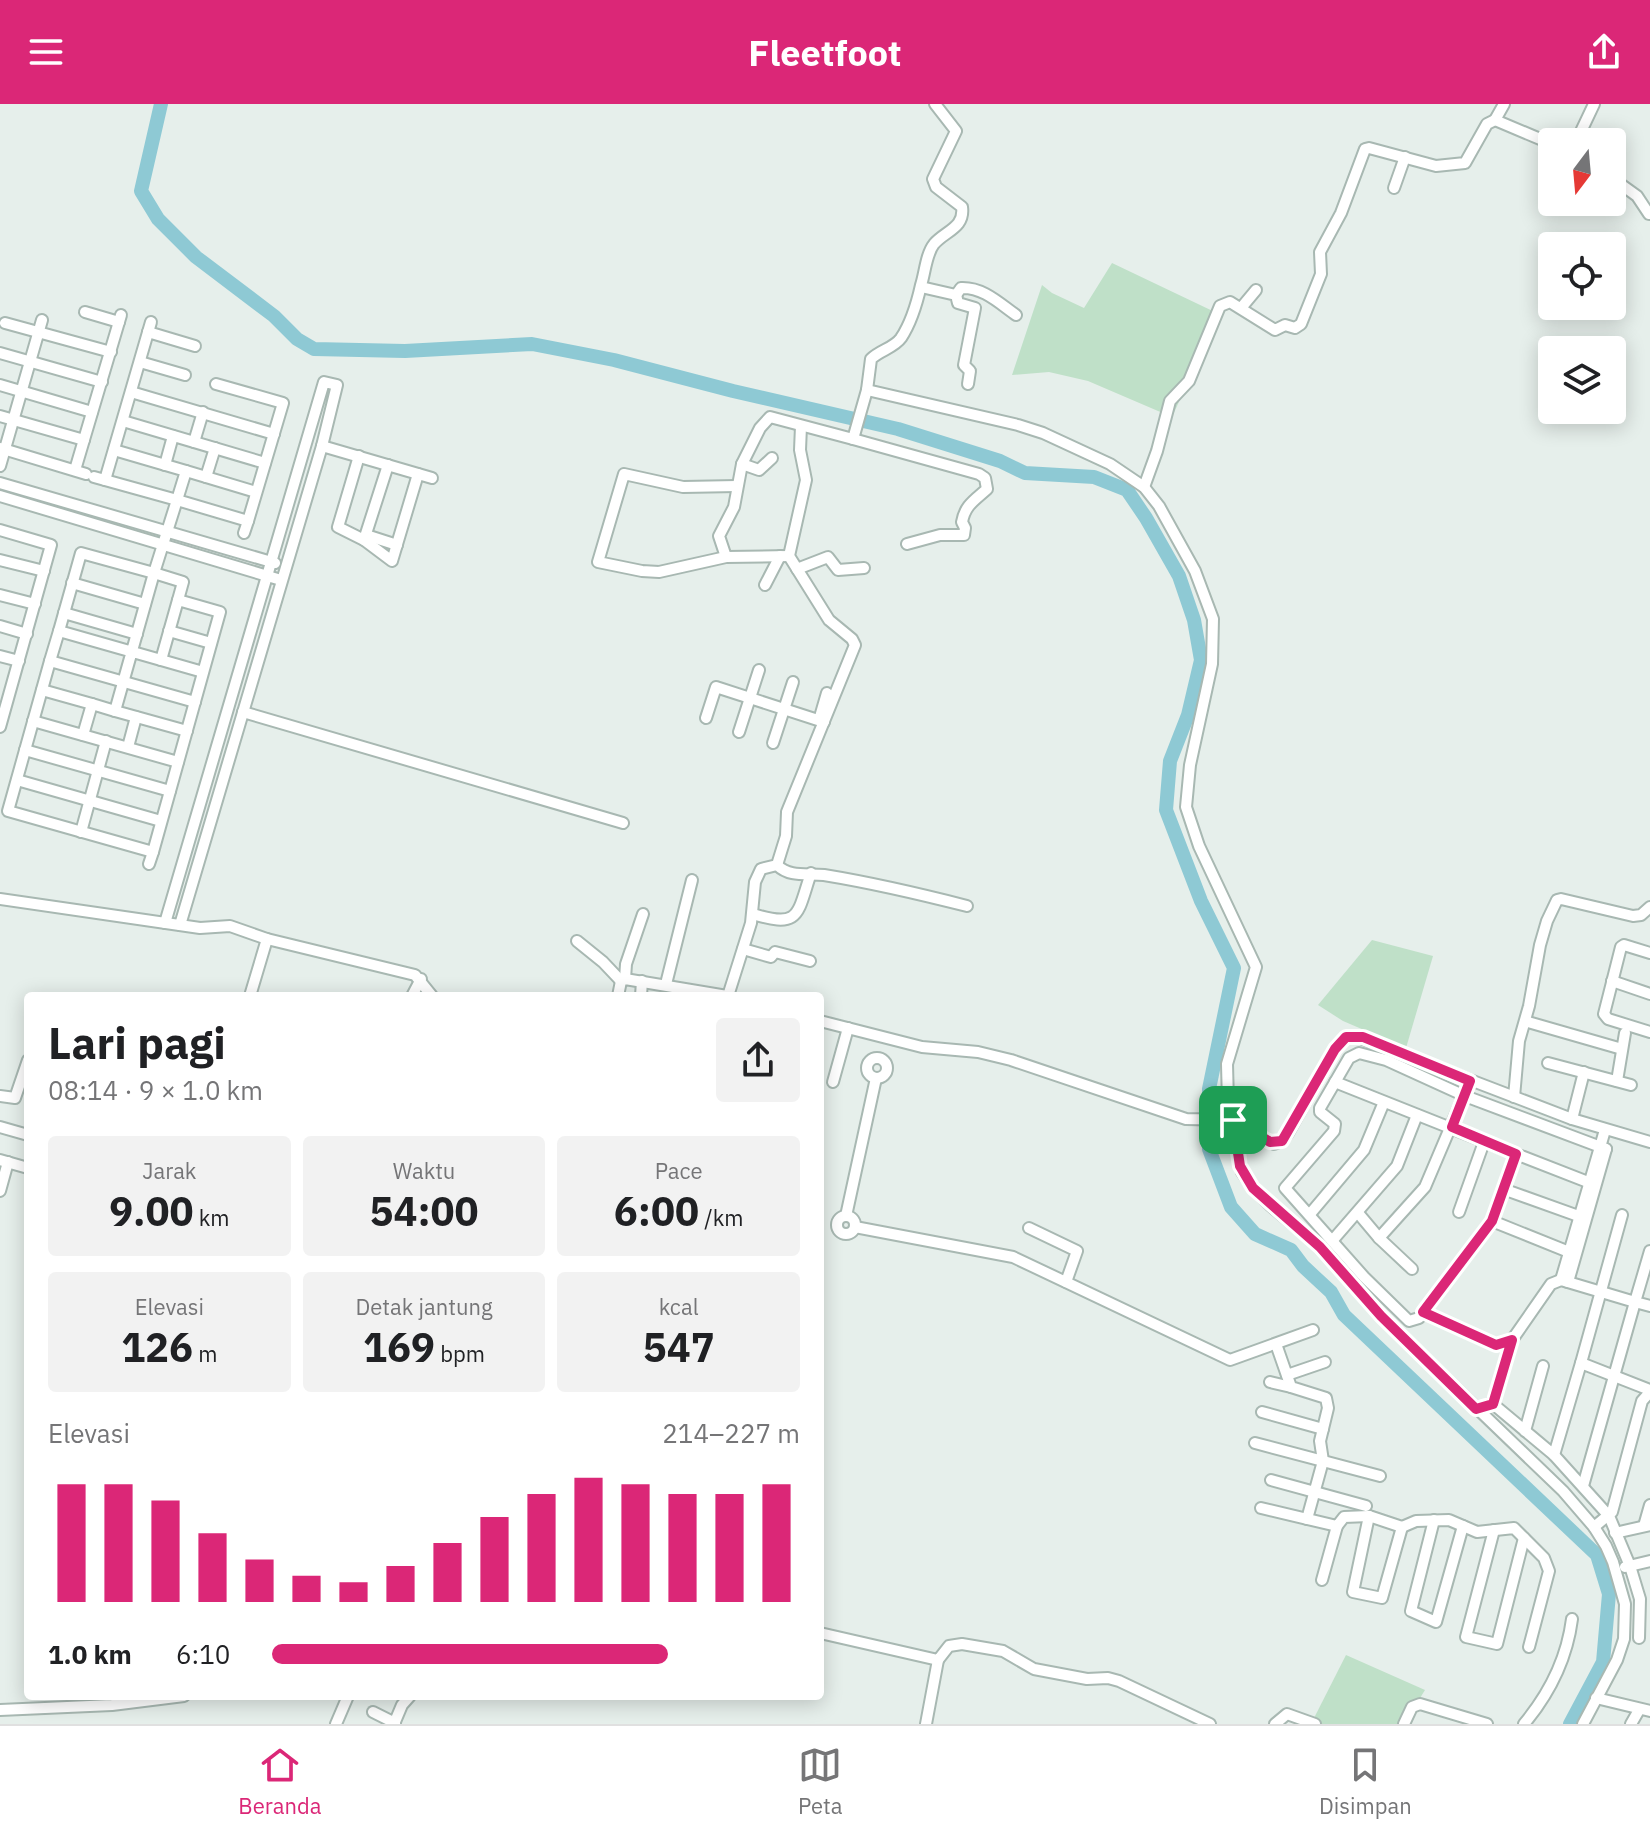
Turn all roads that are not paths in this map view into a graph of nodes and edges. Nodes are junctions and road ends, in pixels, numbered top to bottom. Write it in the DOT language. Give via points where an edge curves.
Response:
graph roads {
  1 [pos="935,104"];
  2 [pos="1504,104"];
  3 [pos="1594,104"];
  4 [pos="1495,120"];
  5 [pos="1583,128"];
  6 [pos="1538,138"];
  7 [pos="1405,157"];
  8 [pos="1394,188"];
  9 [pos="1626,188"];
  10 [pos="1649,214"];
  11 [pos="921,287"];
  12 [pos="1256,290"];
  13 [pos="956,295"];
  14 [pos="1241,308"];
  15 [pos="85,312"];
  16 [pos="1016,315"];
  17 [pos="42,320"];
  18 [pos="5,323"];
  19 [pos="38,332"];
  20 [pos="195,346"];
  21 [pos="111,352"];
  22 [pos="0,353"];
  23 [pos="30,361"];
  24 [pos="140,362"];
  25 [pos="185,375"];
  26 [pos="102,382"];
  27 [pos="216,384"];
  28 [pos="968,384"];
  29 [pos="0,385"];
  30 [pos="867,390"];
  31 [pos="22,391"];
  32 [pos="131,392"];
  33 [pos="92,412"];
  34 [pos="203,412"];
  35 [pos="0,416"];
  36 [pos="13,420"];
  37 [pos="123,421"];
  38 [pos="801,426"];
  39 [pos="274,434"];
  40 [pos="854,435"];
  41 [pos="173,436"];
  42 [pos="84,440"];
  43 [pos="194,442"];
  44 [pos="322,446"];
  45 [pos="215,448"];
  46 [pos="2,449"];
  47 [pos="114,450"];
  48 [pos="359,456"];
  49 [pos="772,458"];
  50 [pos="265,463"];
  51 [pos="742,464"];
  52 [pos="165,465"];
  53 [pos="388,465"];
  54 [pos="0,466"];
  55 [pos="186,471"];
  56 [pos="418,474"];
  57 [pos="90,475"];
  58 [pos="206,477"];
  59 [pos="432,478"];
  60 [pos="0,483"];
  61 [pos="737,486"];
  62 [pos="1144,487"];
  63 [pos="256,492"];
  64 [pos="0,496"];
  65 [pos="177,500"];
  66 [pos="248,521"];
  67 [pos="0,530"];
  68 [pos="167,532"];
  69 [pos="244,533"];
  70 [pos="365,538"];
  71 [pos="162,544"];
  72 [pos="907,544"];
  73 [pos="397,545"];
  74 [pos="785,556"];
  75 [pos="726,557"];
  76 [pos="0,560"];
  77 [pos="270,561"];
  78 [pos="285,565"];
  79 [pos="864,568"];
  80 [pos="797,569"];
  81 [pos="44,571"];
  82 [pos="154,573"];
  83 [pos="266,576"];
  84 [pos="281,580"];
  85 [pos="72,583"];
  86 [pos="765,585"];
  87 [pos="0,595"];
  88 [pos="178,600"];
  89 [pos="35,604"];
  90 [pos="145,604"];
  91 [pos="64,613"];
  92 [pos="0,626"];
  93 [pos="59,631"];
  94 [pos="169,631"];
  95 [pos="27,634"];
  96 [pos="137,634"];
  97 [pos="211,643"];
  98 [pos="132,652"];
  99 [pos="0,656"];
  100 [pos="161,660"];
  101 [pos="19,661"];
  102 [pos="50,661"];
  103 [pos="759,670"];
  104 [pos="203,672"];
  105 [pos="124,682"];
  106 [pos="793,682"];
  107 [pos="42,690"];
  108 [pos="5,692"];
  109 [pos="827,693"];
  110 [pos="750,698"];
  111 [pos="195,702"];
  112 [pos="92,704"];
  113 [pos="784,709"];
  114 [pos="115,711"];
  115 [pos="226,715"];
  116 [pos="242,716"];
  117 [pos="136,717"];
  118 [pos="706,718"];
  119 [pos="33,721"];
  120 [pos="821,721"];
  121 [pos="0,724"];
  122 [pos="187,731"];
  123 [pos="739,732"];
  124 [pos="83,735"];
  125 [pos="106,741"];
  126 [pos="773,743"];
  127 [pos="128,747"];
  128 [pos="25,750"];
  129 [pos="807,756"];
  130 [pos="178,762"];
  131 [pos="98,771"];
  132 [pos="17,780"];
  133 [pos="170,791"];
  134 [pos="89,801"];
  135 [pos="161,821"];
  136 [pos="623,823"];
  137 [pos="81,832"];
  138 [pos="153,852"];
  139 [pos="149,864"];
  140 [pos="777,865"];
  141 [pos="811,873"];
  142 [pos="692,880"];
  143 [pos="0,899"];
  144 [pos="967,906"];
  145 [pos="1650,907"];
  146 [pos="643,914"];
  147 [pos="753,914"];
  148 [pos="165,923"];
  149 [pos="180,925"];
  150 [pos="267,939"];
  151 [pos="577,941"];
  152 [pos="743,949"];
  153 [pos="1650,953"];
  154 [pos="810,961"];
  155 [pos="421,979"];
  156 [pos="623,980"];
  157 [pos="642,981"];
  158 [pos="1612,981"];
  159 [pos="666,984"];
  160 [pos="251,992"];
  161 [pos="414,992"];
  162 [pos="429,992"];
  163 [pos="619,992"];
  164 [pos="641,992"];
  165 [pos="705,992"];
  166 [pos="726,992"];
  167 [pos="1650,994"];
  168 [pos="824,1022"];
  169 [pos="1528,1022"];
  170 [pos="848,1028"];
  171 [pos="1650,1032"];
  172 [pos="1625,1033"];
  173 [pos="882,1037"];
  174 [pos="1622,1049"];
  175 [pos="1548,1063"];
  176 [pos="1584,1072"];
  177 [pos="24,1073"];
  178 [pos="1470,1081"];
  179 [pos="1617,1081"];
  180 [pos="833,1082"];
  181 [pos="1335,1082"];
  182 [pos="1631,1085"];
  183 [pos="0,1096"];
  184 [pos="1465,1096"];
  185 [pos="1514,1097"];
  186 [pos="15,1098"];
  187 [pos="24,1101"];
  188 [pos="1384,1102"];
  189 [pos="1417,1115"];
  190 [pos="1572,1119"];
  191 [pos="1231,1120"];
  192 [pos="0,1127"];
  193 [pos="1452,1127"];
  194 [pos="1608,1131"];
  195 [pos="24,1134"];
  196 [pos="1484,1142"];
  197 [pos="1650,1142"];
  198 [pos="1602,1148"];
  199 [pos="1516,1154"];
  200 [pos="4,1161"];
  201 [pos="24,1167"];
  202 [pos="1592,1184"];
  203 [pos="1503,1189"];
  204 [pos="0,1191"];
  205 [pos="1459,1212"];
  206 [pos="1358,1213"];
  207 [pos="1310,1214"];
  208 [pos="1622,1215"];
  209 [pos="1581,1217"];
  210 [pos="1492,1221"];
  211 [pos="1029,1228"];
  212 [pos="1379,1238"];
  213 [pos="1332,1241"];
  214 [pos="1650,1251"];
  215 [pos="1570,1253"];
  216 [pos="1412,1269"];
  217 [pos="1647,1269"];
  218 [pos="1564,1281"];
  219 [pos="1066,1282"];
  220 [pos="1600,1294"];
  221 [pos="1635,1302"];
  222 [pos="1650,1306"];
  223 [pos="1423,1312"];
  224 [pos="1313,1330"];
  225 [pos="1512,1340"];
  226 [pos="1276,1344"];
  227 [pos="1325,1362"];
  228 [pos="1581,1363"];
  229 [pos="1543,1366"];
  230 [pos="1287,1375"];
  231 [pos="1614,1376"];
  232 [pos="1270,1382"];
  233 [pos="1291,1387"];
  234 [pos="1650,1391"];
  235 [pos="1482,1407"];
  236 [pos="1262,1412"];
  237 [pos="1323,1429"];
  238 [pos="1525,1431"];
  239 [pos="1255,1443"];
  240 [pos="1554,1455"];
  241 [pos="1323,1461"];
  242 [pos="1380,1476"];
  243 [pos="1271,1480"];
  244 [pos="1583,1486"];
  245 [pos="1315,1492"];
  246 [pos="1650,1505"];
  247 [pos="1261,1508"];
  248 [pos="1368,1511"];
  249 [pos="1307,1519"];
  250 [pos="1434,1520"];
  251 [pos="1602,1522"];
  252 [pos="1337,1526"];
  253 [pos="1463,1526"];
  254 [pos="1647,1526"];
  255 [pos="1402,1527"];
  256 [pos="1494,1530"];
  257 [pos="1615,1533"];
  258 [pos="1524,1538"];
  259 [pos="1650,1561"];
  260 [pos="1630,1566"];
  261 [pos="1615,1569"];
  262 [pos="1322,1580"];
  263 [pos="1636,1601"];
  264 [pos="1572,1619"];
  265 [pos="824,1634"];
  266 [pos="1644,1637"];
  267 [pos="1624,1639"];
  268 [pos="1529,1647"];
  269 [pos="938,1660"];
  270 [pos="1596,1698"];
  271 [pos="152,1700"];
  272 [pos="346,1700"];
  273 [pos="406,1700"];
  274 [pos="0,1710"];
  275 [pos="1644,1710"];
  276 [pos="373,1712"];
  277 [pos="336,1724"];
  278 [pos="395,1724"];
  279 [pos="926,1724"];
  280 [pos="1210,1724"];
  281 [pos="1275,1724"];
  282 [pos="1315,1724"];
  283 [pos="1404,1724"];
  284 [pos="1487,1724"];
  285 [pos="1524,1724"];
  286 [pos="1583,1724"];
  287 [pos="1631,1724"];
  1 -- 11 [label="street" via="956,131 933,179 962,207 962,216 953,231 935,243"];
  2 -- 4 [label="street"];
  3 -- 5 [label="street"];
  4 -- 6 [label="street"];
  4 -- 7 [label="street" via="1487,124 1465,163 1436,166"];
  7 -- 8 [label="street"];
  7 -- 14 [label="street" via="1365,149 1320,252 1321,274 1299,326 1275,330"];
  9 -- 10 [label="street"];
  11 -- 13 [label="street"];
  11 -- 30 [label="street" via="898,342 871,359"];
  12 -- 14 [label="street"];
  13 -- 16 [label="street" via="961,288 972,289"];
  13 -- 28 [label="street" via="958,303 975,308 964,365 970,371"];
  14 -- 62 [label="street" via="1229,302 1219,308 1189,381 1170,401"];
  15 -- 21 [label="street" via="120,319"];
  17 -- 19 [label="street"];
  18 -- 19 [label="street"];
  19 -- 21 [label="street"];
  19 -- 23 [label="street"];
  20 -- 24 [label="street" via="150,327"];
  21 -- 26 [label="street"];
  22 -- 23 [label="street"];
  23 -- 26 [label="street"];
  23 -- 31 [label="street"];
  24 -- 25 [label="street"];
  24 -- 32 [label="street"];
  26 -- 33 [label="street"];
  27 -- 39 [label="street" via="283,403"];
  29 -- 31 [label="street"];
  30 -- 40 [label="street"];
  30 -- 62 [label="street" via="1043,433 1110,464"];
  31 -- 33 [label="street"];
  31 -- 36 [label="street"];
  32 -- 34 [label="street"];
  32 -- 37 [label="street"];
  33 -- 42 [label="street"];
  34 -- 39 [label="street"];
  34 -- 43 [label="street"];
  35 -- 36 [label="street"];
  36 -- 42 [label="street"];
  36 -- 46 [label="street"];
  37 -- 41 [label="street"];
  37 -- 47 [label="street"];
  38 -- 40 [label="street"];
  38 -- 51 [label="street" via="770,417"];
  38 -- 74 [label="street" via="806,480"];
  39 -- 50 [label="street"];
  40 -- 72 [label="street" via="985,478 987,489 966,506 964,535"];
  41 -- 43 [label="street"];
  41 -- 52 [label="street"];
  42 -- 57 [label="street"];
  43 -- 45 [label="street"];
  44 -- 48 [label="street"];
  44 -- 77 [label="street" via="337,385 324,382"];
  44 -- 78 [label="street"];
  45 -- 50 [label="street"];
  45 -- 58 [label="street"];
  46 -- 54 [label="street"];
  46 -- 57 [label="street"];
  47 -- 52 [label="street"];
  47 -- 57 [label="street"];
  48 -- 53 [label="street"];
  48 -- 70 [label="street" via="338,527"];
  49 -- 51 [label="street" via="759,470"];
  50 -- 63 [label="street"];
  51 -- 61 [label="street"];
  52 -- 55 [label="street"];
  53 -- 56 [label="street"];
  53 -- 70 [label="street"];
  55 -- 58 [label="street"];
  55 -- 65 [label="street"];
  56 -- 59 [label="street"];
  56 -- 73 [label="street"];
  57 -- 65 [label="street"];
  58 -- 63 [label="street"];
  60 -- 68 [label="street"];
  61 -- 75 [label="street" via="734,507 719,536"];
  61 -- 75 [label="street" via="683,487 624,474 598,562 659,572"];
  62 -- 191 [label="street" via="1183,546 1213,619 1212,664 1186,807 1256,967 1227,1064"];
  63 -- 66 [label="street"];
  64 -- 71 [label="street"];
  65 -- 66 [label="street"];
  65 -- 68 [label="street"];
  66 -- 69 [label="street"];
  67 -- 81 [label="street" via="51,545"];
  68 -- 71 [label="street"];
  68 -- 77 [label="street"];
  70 -- 73 [label="street"];
  70 -- 73 [label="street" via="392,561"];
  71 -- 82 [label="street"];
  71 -- 83 [label="street"];
  74 -- 75 [label="street"];
  74 -- 80 [label="street"];
  74 -- 86 [label="street"];
  76 -- 81 [label="street"];
  77 -- 78 [label="street"];
  77 -- 83 [label="street"];
  78 -- 84 [label="street"];
  79 -- 80 [label="street" via="838,570 828,557"];
  80 -- 120 [label="street" via="829,620 854,641"];
  81 -- 89 [label="street"];
  82 -- 85 [label="street" via="81,553"];
  82 -- 88 [label="street" via="183,582"];
  82 -- 90 [label="street"];
  83 -- 84 [label="street"];
  83 -- 115 [label="street"];
  84 -- 116 [label="street"];
  85 -- 90 [label="street"];
  85 -- 91 [label="street"];
  87 -- 89 [label="street"];
  88 -- 94 [label="street"];
  88 -- 97 [label="street" via="220,612"];
  89 -- 95 [label="street"];
  90 -- 96 [label="street"];
  91 -- 93 [label="street"];
  91 -- 96 [label="street"];
  92 -- 95 [label="street"];
  93 -- 98 [label="street"];
  93 -- 102 [label="street"];
  94 -- 97 [label="street"];
  94 -- 100 [label="street"];
  95 -- 101 [label="street"];
  96 -- 98 [label="street"];
  97 -- 104 [label="street"];
  98 -- 100 [label="street"];
  98 -- 105 [label="street"];
  99 -- 101 [label="street"];
  100 -- 104 [label="street"];
  101 -- 108 [label="street"];
  102 -- 105 [label="street"];
  102 -- 107 [label="street"];
  103 -- 110 [label="street"];
  104 -- 111 [label="street"];
  105 -- 111 [label="street"];
  105 -- 114 [label="street"];
  106 -- 113 [label="street"];
  107 -- 112 [label="street"];
  107 -- 119 [label="street"];
  108 -- 121 [label="street"];
  109 -- 120 [label="street"];
  110 -- 113 [label="street"];
  110 -- 118 [label="street" via="716,687"];
  110 -- 123 [label="street"];
  111 -- 122 [label="street"];
  112 -- 114 [label="street"];
  112 -- 124 [label="street"];
  113 -- 120 [label="street"];
  113 -- 126 [label="street"];
  114 -- 117 [label="street"];
  115 -- 116 [label="street"];
  115 -- 148 [label="street"];
  116 -- 136 [label="street"];
  116 -- 149 [label="street"];
  117 -- 122 [label="street"];
  117 -- 127 [label="street"];
  119 -- 124 [label="street"];
  119 -- 128 [label="street"];
  120 -- 129 [label="street"];
  120 -- 140 [label="street" via="787,812"];
  122 -- 130 [label="street"];
  124 -- 125 [label="street"];
  125 -- 127 [label="street"];
  125 -- 131 [label="street"];
  127 -- 130 [label="street"];
  128 -- 131 [label="street"];
  128 -- 132 [label="street"];
  130 -- 133 [label="street"];
  131 -- 133 [label="street"];
  131 -- 134 [label="street"];
  132 -- 134 [label="street"];
  132 -- 137 [label="street" via="8,811"];
  133 -- 135 [label="street"];
  134 -- 135 [label="street"];
  134 -- 137 [label="street"];
  135 -- 138 [label="street"];
  137 -- 138 [label="street"];
  138 -- 139 [label="street"];
  140 -- 141 [label="street" via="789,873"];
  140 -- 147 [label="street" via="759,872"];
  141 -- 144 [label="street"];
  141 -- 147 [label="street" via="792,918 776,921"];
  142 -- 159 [label="street"];
  143 -- 148 [label="street"];
  145 -- 185 [label="street" via="1633,916 1557,900 1540,945 1519,1041"];
  146 -- 156 [label="street"];
  147 -- 152 [label="street"];
  148 -- 149 [label="street"];
  149 -- 150 [label="street" via="230,926"];
  150 -- 155 [label="street"];
  150 -- 160 [label="street"];
  151 -- 156 [label="street"];
  152 -- 154 [label="street"];
  152 -- 166 [label="street"];
  153 -- 158 [label="street" via="1622,946"];
  155 -- 161 [label="street"];
  155 -- 162 [label="street"];
  156 -- 157 [label="street"];
  156 -- 163 [label="street"];
  157 -- 159 [label="street"];
  157 -- 164 [label="street"];
  158 -- 167 [label="street"];
  158 -- 171 [label="street" via="1606,1019"];
  159 -- 165 [label="street"];
  168 -- 170 [label="street"];
  169 -- 174 [label="street"];
  170 -- 173 [label="street"];
  170 -- 180 [label="street"];
  172 -- 174 [label="street"];
  173 -- 191 [label="street" via="1002,1057 1188,1119"];
  173 -- 219 [label="street" via="878,1058 886,1071 876,1078 846,1216 855,1227 1013,1257"];
  174 -- 179 [label="street"];
  175 -- 176 [label="street"];
  176 -- 179 [label="street"];
  176 -- 190 [label="street"];
  177 -- 186 [label="street"];
  178 -- 184 [label="street"];
  178 -- 185 [label="street"];
  178 -- 191 [label="street" via="1363,1037 1346,1037 1282,1141 1270,1142"];
  179 -- 182 [label="street"];
  181 -- 184 [label="street" via="1349,1058 1359,1053"];
  181 -- 188 [label="street"];
  181 -- 207 [label="street" via="1319,1109 1335,1129 1285,1190"];
  183 -- 186 [label="street"];
  184 -- 193 [label="street"];
  184 -- 198 [label="street"];
  185 -- 190 [label="street"];
  186 -- 187 [label="street"];
  188 -- 189 [label="street"];
  188 -- 207 [label="street" via="1364,1150"];
  189 -- 193 [label="street"];
  189 -- 206 [label="street" via="1397,1166"];
  190 -- 194 [label="street"];
  191 -- 235 [label="street" via="1240,1166 1253,1188 1320,1247 1381,1316"];
  192 -- 195 [label="street"];
  193 -- 196 [label="street"];
  193 -- 212 [label="street" via="1425,1187"];
  194 -- 197 [label="street"];
  194 -- 198 [label="street"];
  196 -- 199 [label="street"];
  196 -- 205 [label="street"];
  198 -- 202 [label="street"];
  199 -- 202 [label="street"];
  199 -- 203 [label="street"];
  200 -- 201 [label="street"];
  200 -- 204 [label="street"];
  202 -- 209 [label="street"];
  203 -- 209 [label="street"];
  203 -- 210 [label="street"];
  206 -- 212 [label="street"];
  206 -- 213 [label="street"];
  207 -- 213 [label="street"];
  208 -- 220 [label="street"];
  209 -- 215 [label="street"];
  210 -- 215 [label="street"];
  210 -- 223 [label="street"];
  211 -- 219 [label="street" via="1077,1251"];
  212 -- 216 [label="street"];
  213 -- 223 [label="street" via="1407,1320 1416,1320"];
  214 -- 217 [label="street"];
  215 -- 218 [label="street"];
  217 -- 221 [label="street"];
  218 -- 220 [label="street"];
  218 -- 225 [label="street" via="1547,1288"];
  219 -- 226 [label="street" via="1230,1360"];
  220 -- 221 [label="street"];
  220 -- 228 [label="street"];
  221 -- 222 [label="street"];
  221 -- 231 [label="street"];
  223 -- 225 [label="street" via="1496,1345"];
  224 -- 226 [label="street"];
  225 -- 235 [label="street"];
  226 -- 230 [label="street"];
  227 -- 230 [label="street"];
  228 -- 231 [label="street"];
  228 -- 240 [label="street"];
  229 -- 238 [label="street"];
  230 -- 233 [label="street"];
  231 -- 234 [label="street"];
  231 -- 244 [label="street"];
  232 -- 233 [label="street"];
  233 -- 237 [label="street" via="1326,1398"];
  234 -- 251 [label="street" via="1642,1401"];
  235 -- 238 [label="street"];
  235 -- 251 [label="street" via="1563,1491"];
  236 -- 237 [label="street"];
  237 -- 241 [label="street"];
  238 -- 240 [label="street"];
  239 -- 241 [label="street"];
  240 -- 244 [label="street"];
  241 -- 242 [label="street"];
  241 -- 245 [label="street"];
  243 -- 245 [label="street"];
  244 -- 251 [label="street"];
  245 -- 248 [label="street"];
  245 -- 249 [label="street"];
  246 -- 254 [label="street"];
  247 -- 249 [label="street"];
  248 -- 252 [label="street" via="1344,1517"];
  248 -- 255 [label="street"];
  248 -- 255 [label="street" via="1353,1592 1382,1598"];
  249 -- 252 [label="street"];
  250 -- 253 [label="street"];
  250 -- 253 [label="street" via="1411,1611 1436,1622"];
  250 -- 255 [label="street"];
  251 -- 257 [label="street"];
  251 -- 261 [label="street"];
  252 -- 262 [label="street"];
  253 -- 256 [label="street" via="1477,1532"];
  254 -- 257 [label="street"];
  256 -- 258 [label="street" via="1514,1528"];
  256 -- 258 [label="street" via="1466,1637 1497,1644"];
  257 -- 260 [label="street"];
  258 -- 268 [label="street" via="1549,1571"];
  259 -- 260 [label="street"];
  260 -- 261 [label="street"];
  260 -- 263 [label="street"];
  261 -- 263 [label="street"];
  263 -- 266 [label="street"];
  263 -- 267 [label="street"];
  264 -- 285 [label="street" via="1555,1675"];
  265 -- 269 [label="street"];
  266 -- 267 [label="street"];
  267 -- 270 [label="street"];
  269 -- 279 [label="street"];
  269 -- 280 [label="street" via="955,1643 991,1648 1034,1669 1119,1681"];
  270 -- 275 [label="street"];
  270 -- 286 [label="street"];
  271 -- 274 [label="street"];
  272 -- 277 [label="street"];
  273 -- 278 [label="street"];
  275 -- 287 [label="street"];
  276 -- 278 [label="street"];
  281 -- 282 [label="street" via="1287,1714"];
  283 -- 284 [label="street" via="1412,1707 1420,1704"];
}
